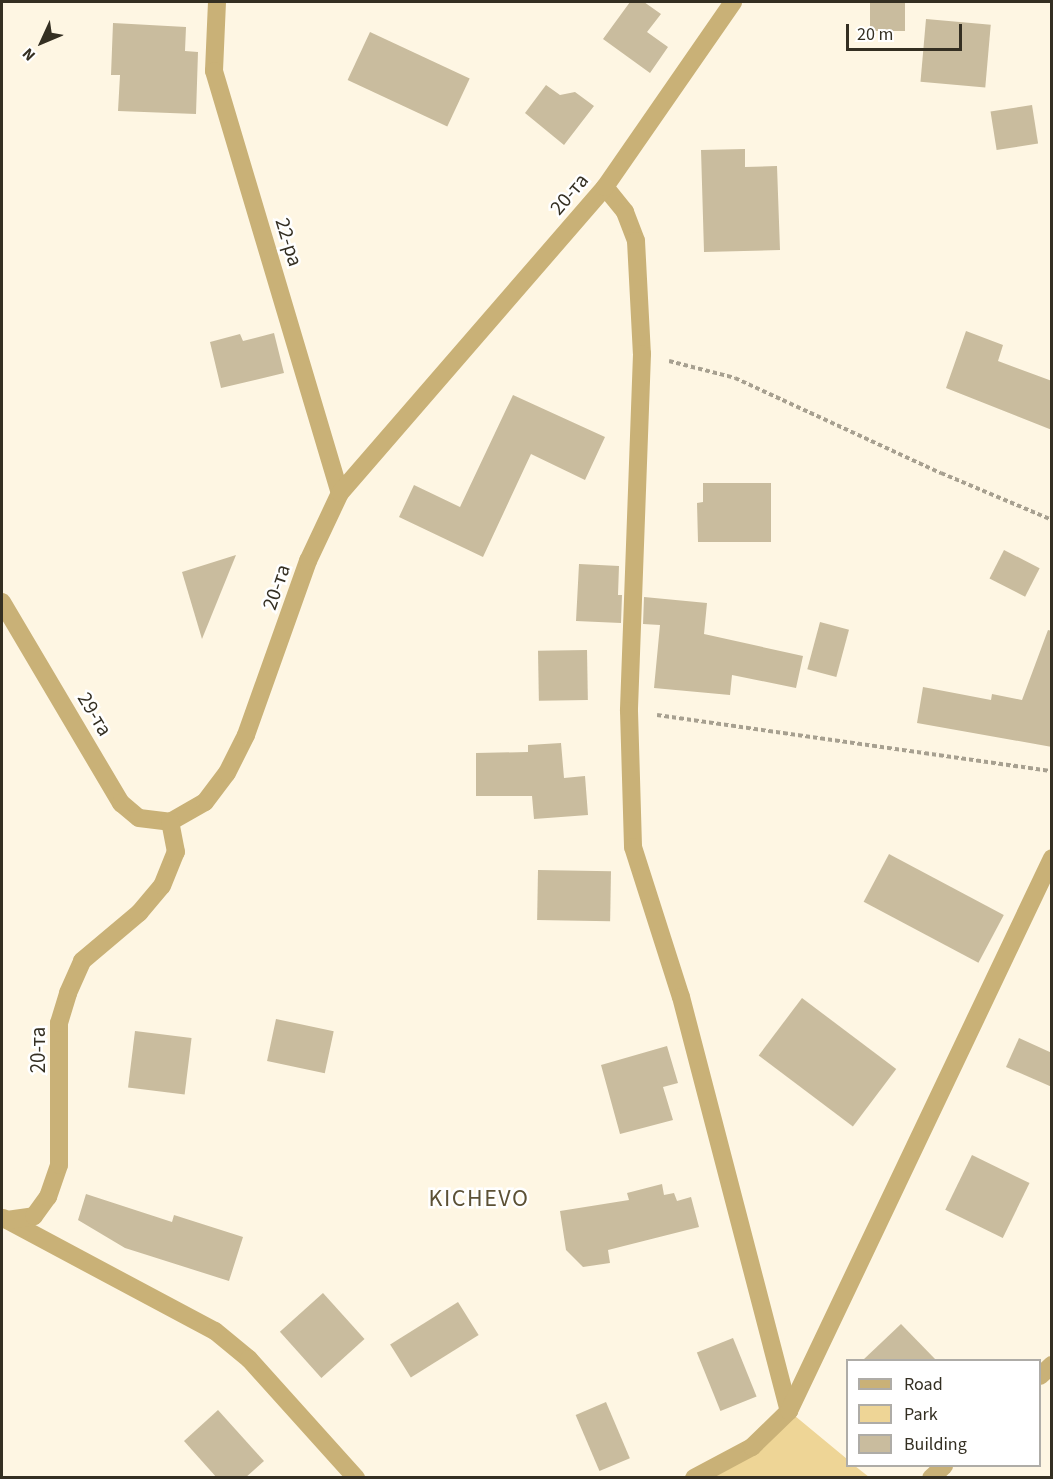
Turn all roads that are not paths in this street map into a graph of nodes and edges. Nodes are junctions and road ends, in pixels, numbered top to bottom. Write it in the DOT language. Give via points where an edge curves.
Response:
graph roads {
  1 [pos="217,2"];
  2 [pos="732,2"];
  3 [pos="605,187"];
  4 [pos="340,493"];
  5 [pos="2,602"];
  6 [pos="170,822"];
  7 [pos="1052,858"];
  8 [pos="4,1219"];
  9 [pos="789,1411"];
  10 [pos="943,1467"];
  11 [pos="356,1478"];
  12 [pos="694,1478"];
  13 [pos="931,1478"];
  1 -- 4 [label="street, 22-ра" via="214,71"];
  2 -- 3 [label="street, 20-та"];
  3 -- 4 [label="street, 20-та"];
  3 -- 9 [label="street" via="625,212 636,241 642,354 629,711 633,847 681,997"];
  4 -- 6 [label="street, 20-та" via="308,561 246,735 227,773 205,802"];
  5 -- 6 [label="street, 29-та" via="121,803 139,818"];
  6 -- 8 [label="street, 20-та" via="176,852 162,886 139,912 82,961 68,993 59,1023 59,1165 48,1197 34,1216"];
  7 -- 9 [label="street"];
  8 -- 11 [label="street" via="215,1331 249,1359"];
  9 -- 12 [label="street" via="752,1447"];
  10 -- 13 [label="street"];
}
